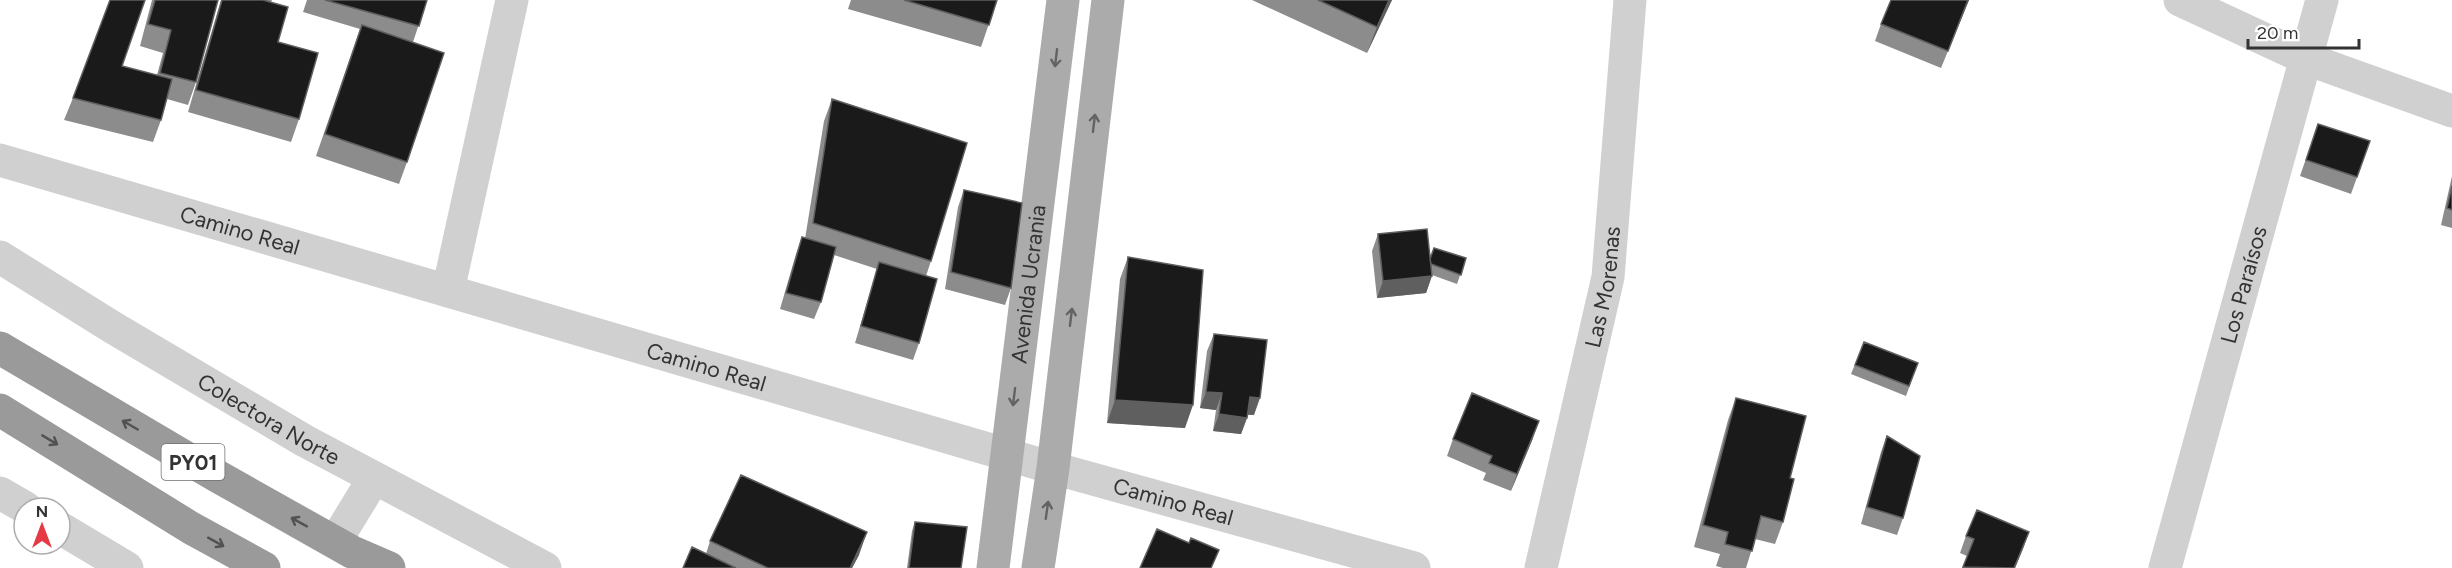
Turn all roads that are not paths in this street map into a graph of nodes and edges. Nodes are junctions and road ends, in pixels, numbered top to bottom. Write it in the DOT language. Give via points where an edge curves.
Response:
graph roads {
  1 [pos="512,0"];
  2 [pos="1063,0"];
  3 [pos="1108,0"];
  4 [pos="1630,0"];
  5 [pos="2180,0"];
  6 [pos="2322,0"];
  7 [pos="2307,60"];
  8 [pos="2452,111"];
  9 [pos="0,160"];
  10 [pos="0,257"];
  11 [pos="448,291"];
  12 [pos="0,348"];
  13 [pos="0,410"];
  14 [pos="1007,454"];
  15 [pos="1053,468"];
  16 [pos="374,478"];
  17 [pos="72,535"];
  18 [pos="335,542"];
  19 [pos="127,568"];
  20 [pos="264,568"];
  21 [pos="389,568"];
  22 [pos="545,568"];
  23 [pos="993,568"];
  24 [pos="1038,568"];
  25 [pos="1414,568"];
  26 [pos="1540,568"];
  27 [pos="2165,568"];
  1 -- 11 [label="street"];
  2 -- 14 [label="main road, Avenida Ucrania, one-way"];
  15 -- 3 [label="main road, Avenida Ucrania, one-way"];
  4 -- 26 [label="street, Las Morenas" via="1608,277"];
  5 -- 7 [label="street"];
  6 -- 7 [label="street, Los Paraísos"];
  7 -- 8 [label="street"];
  7 -- 27 [label="street, Los Paraísos"];
  9 -- 11 [label="street, Camino Real"];
  10 -- 16 [label="street, Colectora Norte" via="112,327"];
  11 -- 14 [label="street, Camino Real"];
  18 -- 12 [label="highway, PY01, one-way"];
  13 -- 20 [label="highway, PY01, one-way" via="191,528"];
  14 -- 15 [label="street, Camino Real"];
  14 -- 23 [label="main road, Avenida Ucrania"];
  24 -- 15 [label="main road, Avenida Ucrania, one-way"];
  15 -- 25 [label="street, Camino Real"];
  16 -- 18 [label="street"];
  16 -- 22 [label="street, Colectora Norte"];
  17 -- 19 [label="street"];
  18 -- 21 [label="highway, PY01"];
}
